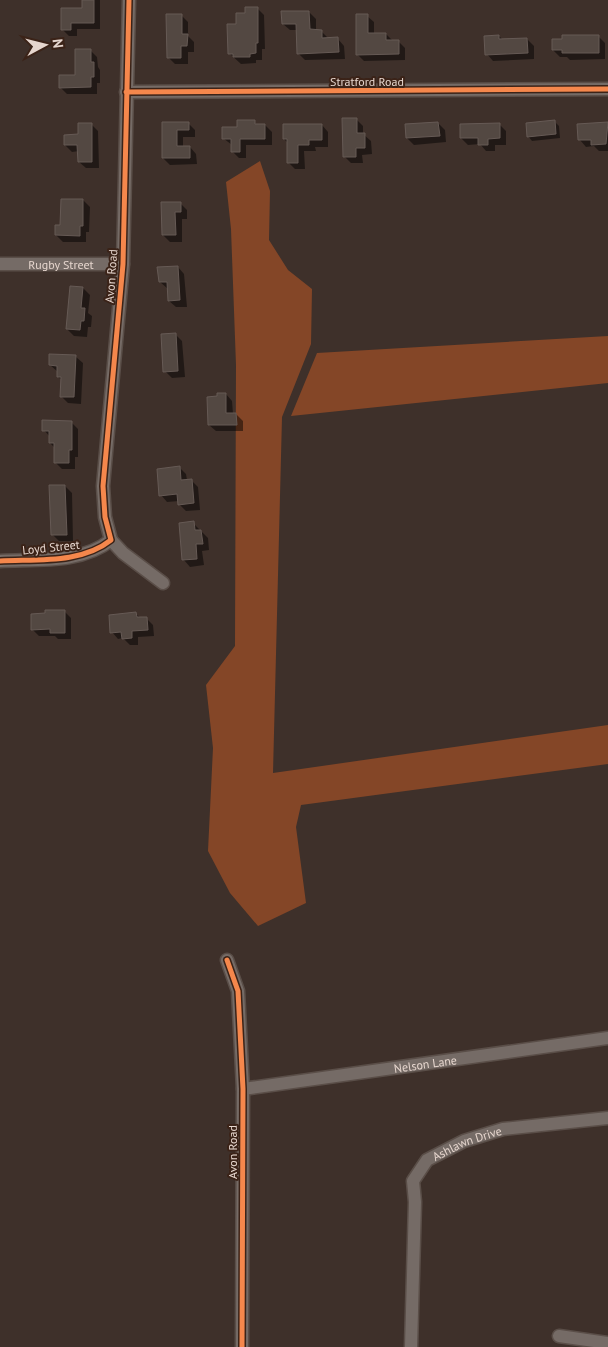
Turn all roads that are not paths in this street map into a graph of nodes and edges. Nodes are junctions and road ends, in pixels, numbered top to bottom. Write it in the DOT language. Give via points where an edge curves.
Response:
graph roads {
  1 [pos="129,0"];
  2 [pos="608,89"];
  3 [pos="126,92"];
  4 [pos="0,264"];
  5 [pos="123,264"];
  6 [pos="107,544"];
  7 [pos="0,561"];
  8 [pos="163,583"];
  9 [pos="227,960"];
  10 [pos="608,1038"];
  11 [pos="243,1089"];
  12 [pos="608,1118"];
  13 [pos="559,1336"];
  14 [pos="608,1343"];
  15 [pos="242,1347"];
  16 [pos="411,1347"];
  1 -- 3 [label="street, Avon Road"];
  2 -- 3 [label="street, Stratford Road"];
  3 -- 5 [label="street, Avon Road"];
  4 -- 5 [label="street, Rugby Street"];
  5 -- 6 [label="street, Avon Road" via="103,486"];
  6 -- 7 [label="street, Loyd Street" via="80,556"];
  6 -- 8 [label="street, Avon Road"];
  9 -- 11 [label="street, Avon Road" via="238,991"];
  10 -- 11 [label="street, Nelson Lane"];
  11 -- 15 [label="street, Avon Road"];
  12 -- 16 [label="street, Ashlawn Drive" via="503,1129 464,1140 428,1160 413,1181"];
  13 -- 14 [label="street"];
}
